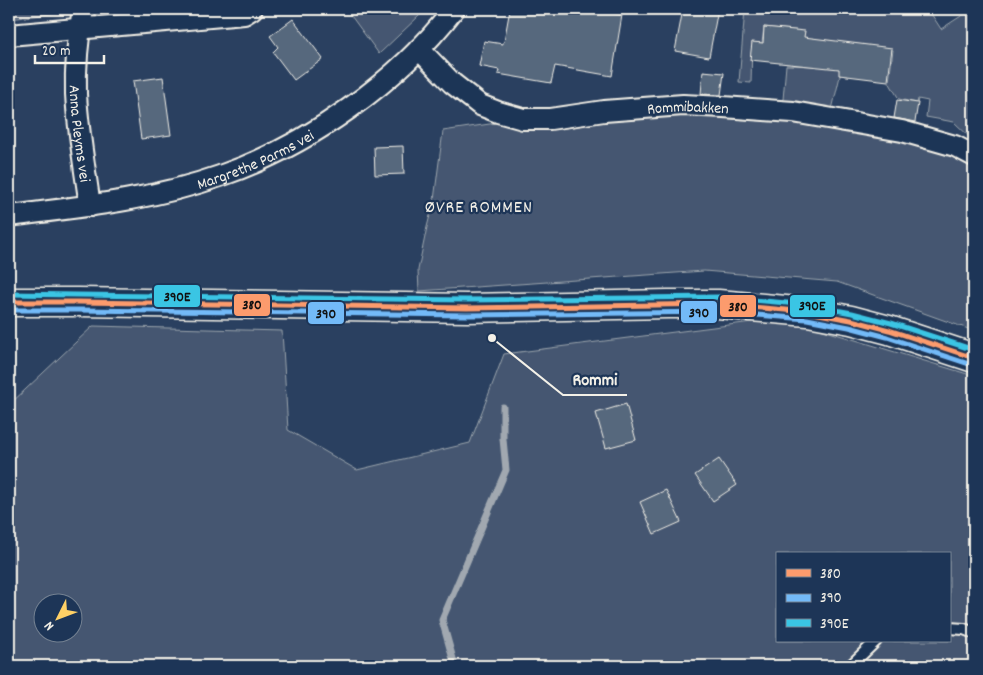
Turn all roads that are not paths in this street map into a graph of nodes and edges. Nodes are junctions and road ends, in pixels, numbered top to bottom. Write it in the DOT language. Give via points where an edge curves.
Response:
graph roads {
  1 [pos="83,9"];
  2 [pos="252,9"];
  3 [pos="454,9"];
  4 [pos="79,29"];
  5 [pos="9,35"];
  6 [pos="419,49"];
  7 [pos="974,156"];
  8 [pos="90,206"];
  9 [pos="9,216"];
  10 [pos="9,302"];
  11 [pos="974,358"];
  12 [pos="950,628"];
  13 [pos="974,633"];
  14 [pos="875,642"];
  15 [pos="850,666"];
  1 -- 4 [label="street, Anna Pleyms vei"];
  2 -- 4 [label="street" via="244,14"];
  3 -- 6 [label="street, Margrethe Parms vei"];
  4 -- 5 [label="street"];
  4 -- 8 [label="street, Anna Pleyms vei" via="76,93"];
  6 -- 7 [label="street, Rommibakken" via="452,83 480,105 523,118 550,119 683,105 793,112 902,131 955,146"];
  6 -- 8 [label="street, Margrethe Parms vei" via="349,109 292,145 257,162 176,189"];
  8 -- 9 [label="street, Margrethe Parms vei"];
  10 -- 11 [label="highway" via="467,308 718,304 808,312 851,320"];
  12 -- 13 [label="lane"];
  14 -- 15 [label="lane"];
}
